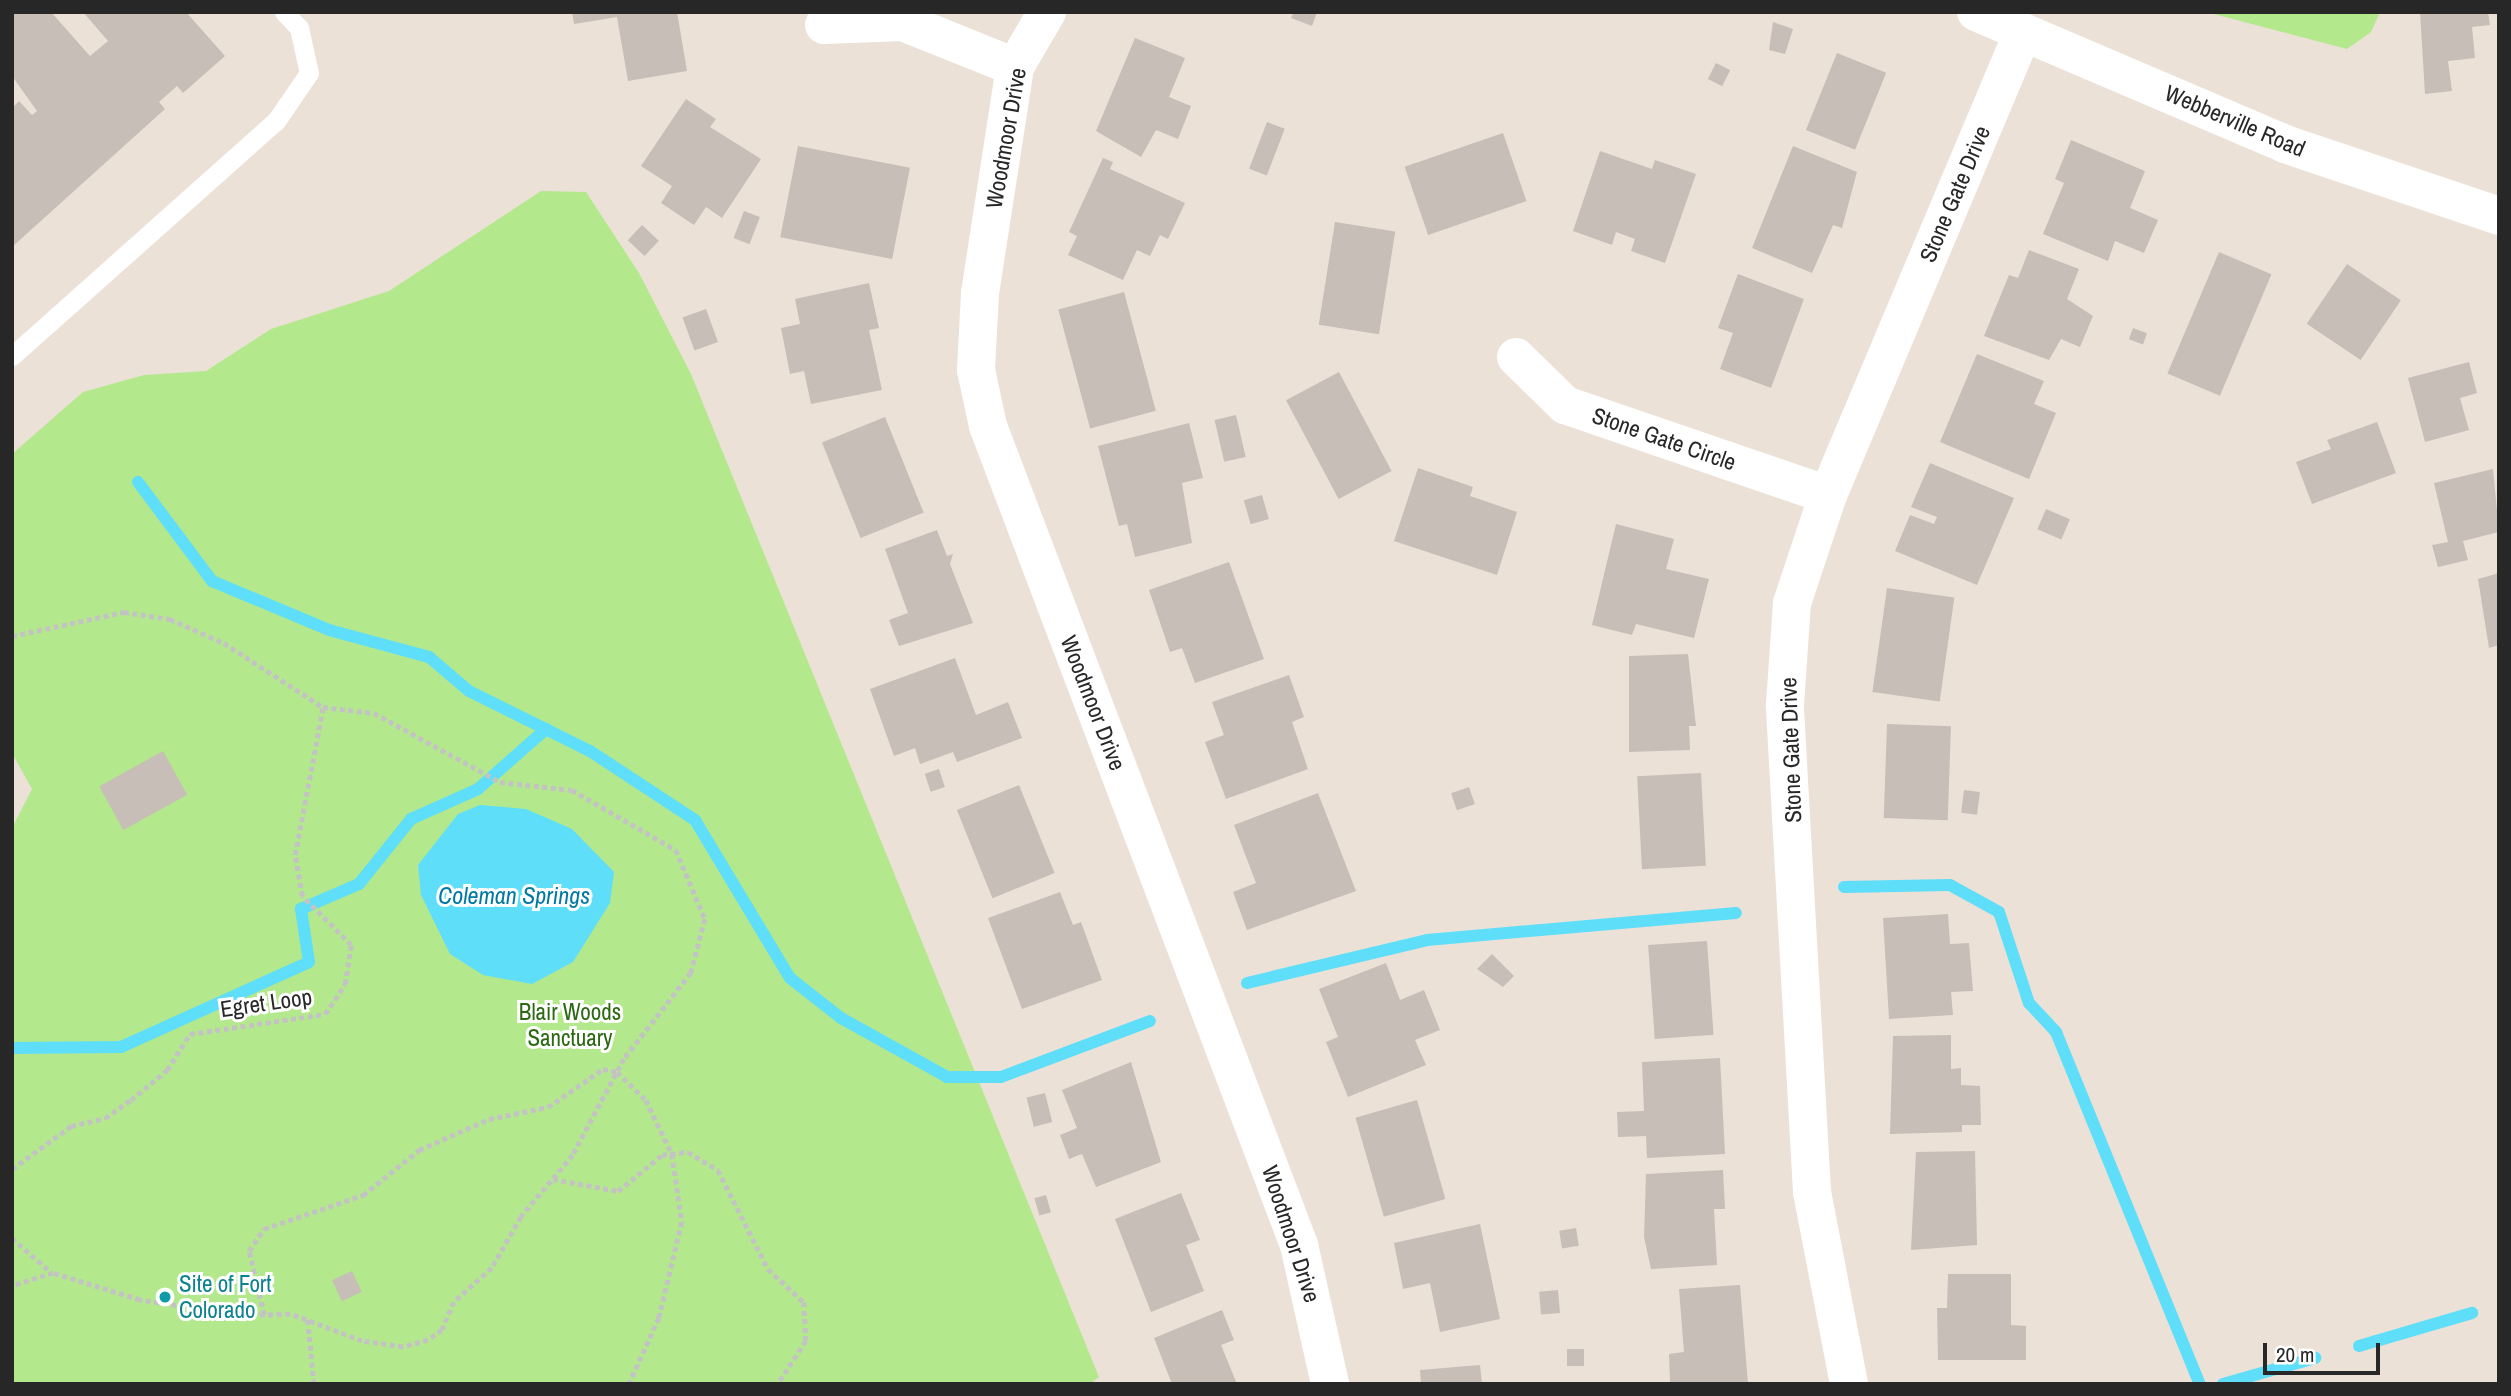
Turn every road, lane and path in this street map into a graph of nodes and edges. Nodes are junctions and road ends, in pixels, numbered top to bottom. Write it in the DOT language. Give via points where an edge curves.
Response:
graph roads {
  1 [pos="284,12"];
  2 [pos="1047,12"];
  3 [pos="1976,12"];
  4 [pos="824,25"];
  5 [pos="2023,32"];
  6 [pos="1015,67"];
  7 [pos="2499,216"];
  8 [pos="12,356"];
  9 [pos="1516,357"];
  10 [pos="1828,495"];
  11 [pos="12,636"];
  12 [pos="323,708"];
  13 [pos="617,1072"];
  14 [pos="672,1154"];
  15 [pos="12,1168"];
  16 [pos="553,1179"];
  17 [pos="12,1238"];
  18 [pos="53,1273"];
  19 [pos="12,1286"];
  20 [pos="264,1315"];
  21 [pos="308,1320"];
  22 [pos="314,1384"];
  23 [pos="629,1384"];
  24 [pos="778,1384"];
  25 [pos="1330,1384"];
  26 [pos="1849,1384"];
  1 -- 8 [label="lane" via="299,28 309,73 276,121"];
  2 -- 6 [label="street, Woodmoor Drive"];
  3 -- 5 [label="street, Webberville Road"];
  4 -- 6 [label="street" via="903,22"];
  5 -- 7 [label="street, Webberville Road" via="2285,144"];
  5 -- 10 [label="street, Stone Gate Drive"];
  6 -- 25 [label="street, Woodmoor Drive" via="976,334 988,426 1299,1245"];
  9 -- 10 [label="street, Stone Gate Circle" via="1564,405"];
  10 -- 26 [label="street, Stone Gate Drive" via="1792,603 1785,705 1812,1192"];
  11 -- 12 [label="path" via="124,611 170,619 224,643"];
  12 -- 13 [label="path" via="374,713 500,782 572,790 676,850 705,919 691,973"];
  12 -- 15 [label="path, Egret Loop" via="295,855 302,896 351,945 345,984 325,1013 190,1034 167,1070 131,1100 105,1118 71,1126"];
  13 -- 14 [label="path" via="646,1100"];
  13 -- 16 [label="path"];
  13 -- 20 [label="path" via="603,1069 548,1107 489,1119 419,1150 363,1195 264,1229 249,1251"];
  14 -- 16 [label="path" via="618,1191"];
  14 -- 23 [label="path" via="682,1222 659,1318"];
  14 -- 24 [label="path" via="688,1152 718,1170 768,1269 804,1302 806,1341"];
  16 -- 21 [label="path" via="492,1268 454,1302 442,1329 428,1340 403,1347 362,1340"];
  17 -- 18 [label="path"];
  18 -- 19 [label="path"];
  18 -- 20 [label="path" via="140,1300"];
  20 -- 21 [label="path"];
  21 -- 22 [label="path"];
}
